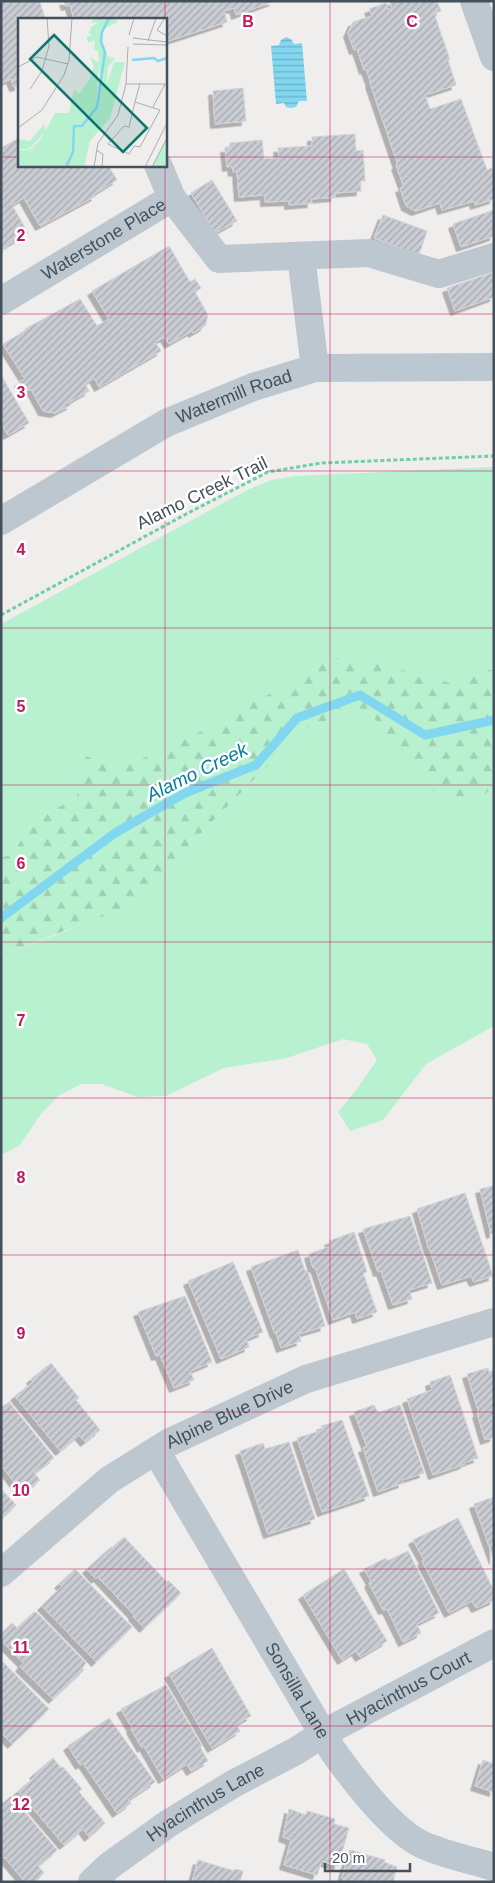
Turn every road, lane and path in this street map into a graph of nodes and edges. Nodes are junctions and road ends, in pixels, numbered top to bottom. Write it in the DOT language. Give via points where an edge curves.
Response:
graph roads {
  1 [pos="474,1"];
  2 [pos="494,57"];
  3 [pos="158,166"];
  4 [pos="172,198"];
  5 [pos="301,256"];
  6 [pos="494,257"];
  7 [pos="1,301"];
  8 [pos="494,367"];
  9 [pos="315,368"];
  10 [pos="494,456"];
  11 [pos="1,521"];
  12 [pos="1,615"];
  13 [pos="494,1322"];
  14 [pos="156,1451"];
  15 [pos="1,1573"];
  16 [pos="494,1643"];
  17 [pos="324,1733"];
  18 [pos="494,1867"];
  19 [pos="92,1882"];
  1 -- 2 [label="street"];
  3 -- 4 [label="street"];
  4 -- 5 [label="street, Waterstone Place" via="219,259"];
  4 -- 7 [label="street, Waterstone Place"];
  5 -- 6 [label="street, Waterstone Place" via="368,253 439,274"];
  5 -- 9 [label="street"];
  8 -- 9 [label="street, Watermill Road"];
  9 -- 11 [label="street, Watermill Road" via="253,388 166,423"];
  10 -- 12 [label="path, Alamo Creek Trail" via="321,463 268,472"];
  13 -- 14 [label="street, Alpine Blue Drive" via="306,1379"];
  14 -- 15 [label="street, Alpine Blue Drive" via="109,1480"];
  14 -- 17 [label="street, Sonsilla Lane"];
  16 -- 17 [label="street, Hyacinthus Court"];
  17 -- 18 [label="street, Sonsilla Lane" via="354,1782 398,1828 422,1845"];
  17 -- 19 [label="street, Hyacinthus Lane" via="169,1823"];
}
